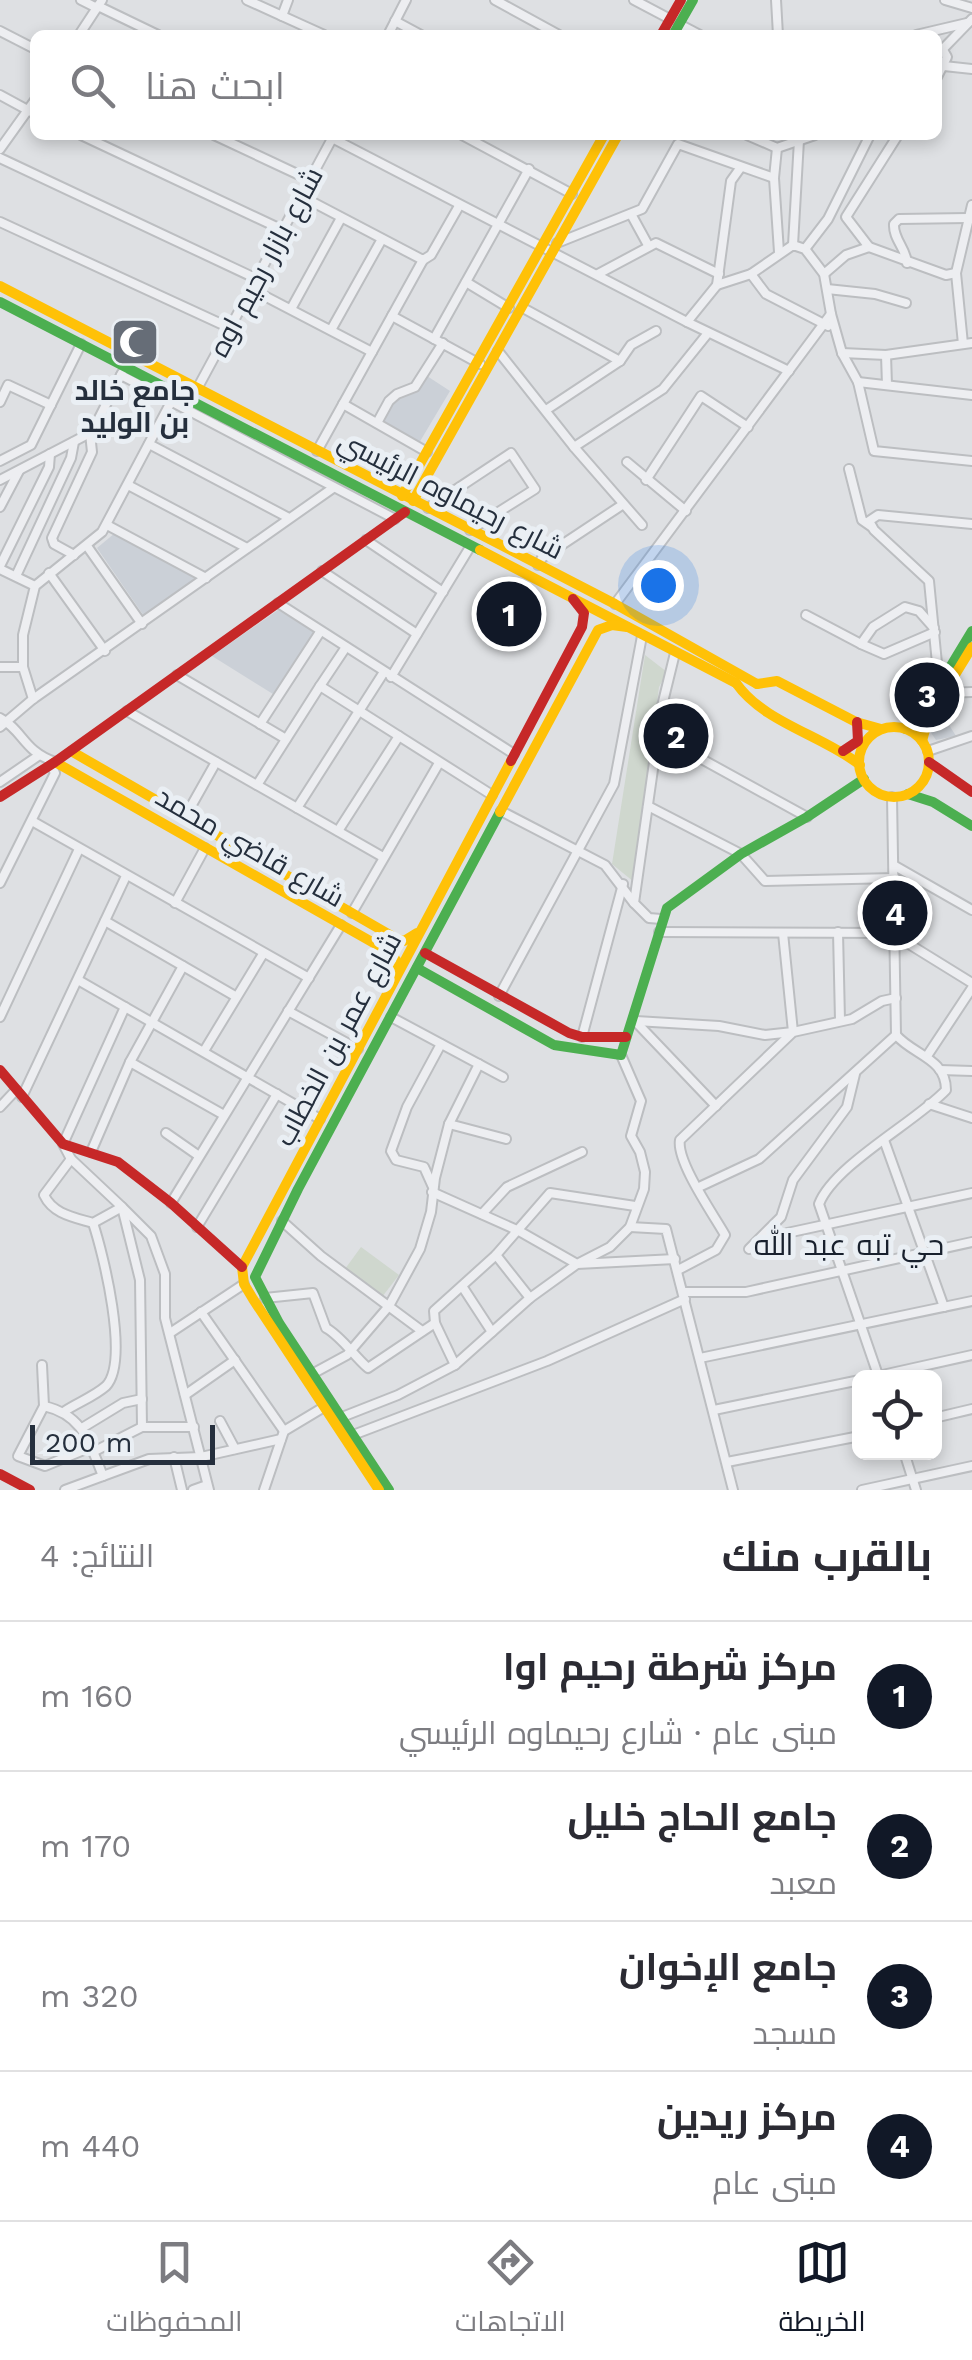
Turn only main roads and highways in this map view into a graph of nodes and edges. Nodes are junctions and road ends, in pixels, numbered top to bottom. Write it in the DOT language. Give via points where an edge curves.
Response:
graph roads {
  1 [pos="681,0"];
  2 [pos="693,0"];
  3 [pos="675,22"];
  4 [pos="666,30"];
  5 [pos="674,30"];
  6 [pos="600,140"];
  7 [pos="615,140"];
  8 [pos="551,248"];
  9 [pos="0,286"];
  10 [pos="0,302"];
  11 [pos="483,366"];
  12 [pos="410,493"];
  13 [pos="400,516"];
  14 [pos="486,538"];
  15 [pos="503,547"];
  16 [pos="474,548"];
  17 [pos="497,560"];
  18 [pos="573,599"];
  19 [pos="583,623"];
  20 [pos="627,626"];
  21 [pos="598,630"];
  22 [pos="972,630"];
  23 [pos="972,647"];
  24 [pos="942,690"];
  25 [pos="545,696"];
  26 [pos="559,702"];
  27 [pos="858,722"];
  28 [pos="921,722"];
  29 [pos="882,729"];
  30 [pos="906,729"];
  31 [pos="71,751"];
  32 [pos="843,751"];
  33 [pos="926,751"];
  34 [pos="53,764"];
  35 [pos="860,765"];
  36 [pos="946,776"];
  37 [pos="864,779"];
  38 [pos="972,792"];
  39 [pos="907,794"];
  40 [pos="0,798"];
  41 [pos="929,800"];
  42 [pos="972,826"];
  43 [pos="465,847"];
  44 [pos="246,852"];
  45 [pos="478,854"];
  46 [pos="238,866"];
  47 [pos="424,924"];
  48 [pos="425,953"];
  49 [pos="417,968"];
  50 [pos="390,988"];
  51 [pos="626,1037"];
  52 [pos="0,1070"];
  53 [pos="337,1088"];
  54 [pos="350,1094"];
  55 [pos="305,1148"];
  56 [pos="318,1154"];
  57 [pos="242,1267"];
  58 [pos="3,1475"];
  59 [pos="30,1490"];
  60 [pos="378,1490"];
  61 [pos="390,1490"];
  1 -- 3 [label="main road"];
  2 -- 3 [label="main road"];
  3 -- 4 [label="main road"];
  3 -- 5 [label="main road"];
  6 -- 8 [label="main road"];
  7 -- 8 [label="main road"];
  8 -- 11 [label="main road" via="509,308"];
  8 -- 11 [label="main road" via="523,308"];
  9 -- 12 [label="main road, شارع رحيماوه الرئيسي"];
  10 -- 13 [label="main road, شارع رحيماوه الرئيسي"];
  11 -- 12 [label="main road"];
  11 -- 12 [label="main road" via="427,452"];
  12 -- 14 [label="main road, شارع رحيماوه الرئيسي"];
  13 -- 16 [label="main road, شارع رحيماوه الرئيسي"];
  13 -- 31 [label="main road"];
  14 -- 15 [label="main road, شارع رحيماوه الرئيسي"];
  14 -- 16 [label="main road" via="488,548"];
  15 -- 17 [label="main road" via="492,553"];
  15 -- 27 [label="main road, شارع رحيماوه الرئيسي" via="757,684 777,681"];
  16 -- 17 [label="main road, شارع رحيماوه الرئيسي"];
  17 -- 18 [label="main road, شارع رحيماوه الرئيسي"];
  18 -- 19 [label="main road"];
  18 -- 20 [label="main road, شارع رحيماوه الرئيسي"];
  19 -- 21 [label="main road" via="597,622"];
  19 -- 25 [label="main road, شارع عمر بن الخطاب"];
  20 -- 21 [label="main road"];
  20 -- 32 [label="main road, شارع رحيماوه الرئيسي" via="736,683 745,697"];
  21 -- 26 [label="main road, شارع عمر بن الخطاب"];
  22 -- 24 [label="main road"];
  23 -- 24 [label="main road"];
  24 -- 28 [label="main road"];
  25 -- 26 [label="main road"];
  25 -- 43 [label="main road, شارع عمر بن الخطاب"];
  26 -- 45 [label="main road, شارع عمر بن الخطاب"];
  27 -- 29 [label="main road, شارع رحيماوه الرئيسي"];
  27 -- 32 [label="main road" via="858,741"];
  28 -- 30 [label="main road"];
  28 -- 33 [label="main road"];
  29 -- 30 [label="main road"];
  29 -- 35 [label="main road" via="867,740"];
  30 -- 33 [label="main road"];
  31 -- 34 [label="main road"];
  31 -- 44 [label="main road, شارع قاضي محمد"];
  32 -- 35 [label="main road, شارع رحيماوه الرئيسي"];
  33 -- 36 [label="main road"];
  33 -- 39 [label="main road" via="922,783"];
  34 -- 40 [label="main road"];
  34 -- 46 [label="main road, شارع قاضي محمد"];
  35 -- 37 [label="main road"];
  36 -- 38 [label="main road"];
  36 -- 41 [label="main road" via="932,778"];
  37 -- 39 [label="main road" via="892,797"];
  37 -- 51 [label="main road" via="676,899 661,919"];
  39 -- 41 [label="main road"];
  41 -- 42 [label="main road"];
  43 -- 45 [label="main road"];
  43 -- 47 [label="main road, شارع عمر بن الخطاب"];
  44 -- 46 [label="main road"];
  44 -- 47 [label="main road, شارع قاضي محمد" via="404,941"];
  45 -- 48 [label="main road, شارع عمر بن الخطاب"];
  46 -- 50 [label="main road, شارع قاضي محمد" via="394,956"];
  47 -- 50 [label="main road, شارع عمر بن الخطاب"];
  48 -- 49 [label="main road, شارع عمر بن الخطاب"];
  48 -- 51 [label="main road" via="582,1037"];
  49 -- 51 [label="main road" via="554,1045 621,1055"];
  49 -- 54 [label="main road, شارع عمر بن الخطاب"];
  50 -- 53 [label="main road, شارع عمر بن الخطاب"];
  52 -- 57 [label="main road" via="63,1144 118,1162"];
  53 -- 54 [label="main road"];
  53 -- 55 [label="main road, شارع عمر بن الخطاب"];
  54 -- 56 [label="main road, شارع عمر بن الخطاب"];
  55 -- 56 [label="main road"];
  55 -- 57 [label="main road, شارع عمر بن الخطاب"];
  56 -- 61 [label="main road, شارع عمر بن الخطاب" via="255,1276"];
  57 -- 60 [label="main road" via="244,1284"];
  58 -- 59 [label="main road"];
}
